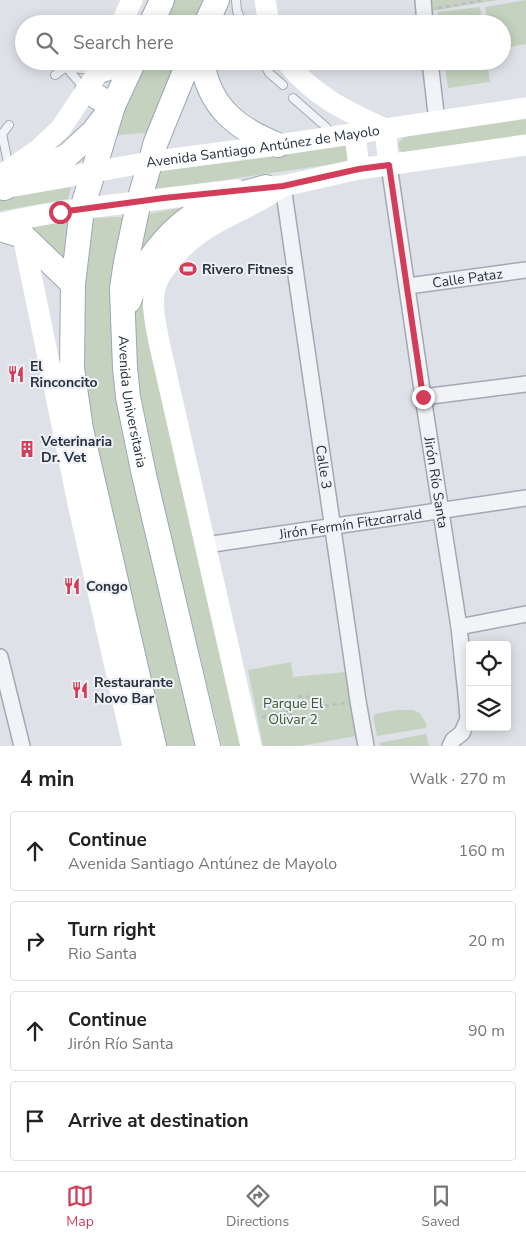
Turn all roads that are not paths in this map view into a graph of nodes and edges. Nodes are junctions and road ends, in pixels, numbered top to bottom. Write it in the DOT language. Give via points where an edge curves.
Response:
graph roads {
  1 [pos="132,0"];
  2 [pos="162,0"];
  3 [pos="216,0"];
  4 [pos="236,0"];
  5 [pos="265,0"];
  6 [pos="125,15"];
  7 [pos="156,15"];
  8 [pos="210,15"];
  9 [pos="239,15"];
  10 [pos="268,15"];
  11 [pos="62,70"];
  12 [pos="69,70"];
  13 [pos="99,70"];
  14 [pos="130,70"];
  15 [pos="185,70"];
  16 [pos="203,70"];
  17 [pos="268,70"];
  18 [pos="294,70"];
  19 [pos="431,70"];
  20 [pos="55,75"];
  21 [pos="282,85"];
  22 [pos="87,91"];
  23 [pos="293,98"];
  24 [pos="113,106"];
  25 [pos="526,108"];
  26 [pos="437,122"];
  27 [pos="9,124"];
  28 [pos="385,129"];
  29 [pos="355,133"];
  30 [pos="333,136"];
  31 [pos="278,145"];
  32 [pos="526,145"];
  33 [pos="149,162"];
  34 [pos="389,165"];
  35 [pos="359,169"];
  36 [pos="92,172"];
  37 [pos="4,181"];
  38 [pos="274,187"];
  39 [pos="139,201"];
  40 [pos="82,209"];
  41 [pos="0,224"];
  42 [pos="0,229"];
  43 [pos="23,236"];
  44 [pos="526,270"];
  45 [pos="73,284"];
  46 [pos="408,286"];
  47 [pos="123,317"];
  48 [pos="526,384"];
  49 [pos="423,397"];
  50 [pos="526,498"];
  51 [pos="441,510"];
  52 [pos="92,521"];
  53 [pos="332,527"];
  54 [pos="206,545"];
  55 [pos="526,614"];
  56 [pos="459,627"];
  57 [pos="0,657"];
  58 [pos="124,661"];
  59 [pos="22,746"];
  60 [pos="133,746"];
  61 [pos="154,746"];
  62 [pos="208,746"];
  63 [pos="251,746"];
  64 [pos="366,746"];
  65 [pos="450,746"];
  1 -- 6 [label="main road"];
  2 -- 7 [label="main road"];
  3 -- 8 [label="main road"];
  4 -- 9 [label="lane"];
  5 -- 10 [label="main road"];
  11 -- 20 [label="lane"];
  12 -- 22 [label="lane"];
  13 -- 22 [label="main road"];
  14 -- 24 [label="main road"];
  15 -- 33 [label="main road, Avenida Universitaria"];
  16 -- 31 [label="main road" via="212,93 232,121"];
  17 -- 21 [label="lane"];
  18 -- 28 [label="main road" via="323,97"];
  19 -- 26 [label="street"];
  22 -- 24 [label="main road"];
  22 -- 37 [label="main road" via="61,128"];
  23 -- 30 [label="lane"];
  24 -- 36 [label="main road"];
  24 -- 37 [label="main road" via="93,132 68,155"];
  25 -- 26 [label="main road, Avenida Santiago Antúnez de Mayolo"];
  26 -- 28 [label="main road, Avenida Santiago Antúnez de Mayolo"];
  27 -- 37 [label="lane" via="2,134"];
  28 -- 29 [label="main road, Avenida Santiago Antúnez de Mayolo"];
  28 -- 34 [label="main road"];
  29 -- 30 [label="main road, Avenida Santiago Antúnez de Mayolo"];
  29 -- 35 [label="main road"];
  30 -- 31 [label="main road, Avenida Santiago Antúnez de Mayolo"];
  31 -- 33 [label="main road, Avenida Santiago Antúnez de Mayolo"];
  32 -- 34 [label="main road"];
  33 -- 36 [label="main road, Avenida Santiago Antúnez de Mayolo"];
  33 -- 39 [label="main road, Avenida Universitaria"];
  34 -- 35 [label="main road"];
  34 -- 46 [label="street, Jirón Río Santa"];
  35 -- 38 [label="main road"];
  36 -- 37 [label="main road, Avenida Santiago Antúnez de Mayolo"];
  36 -- 40 [label="main road"];
  38 -- 39 [label="main road"];
  38 -- 47 [label="main road" via="224,199 183,222 140,274"];
  38 -- 53 [label="street, Calle 3"];
  38 -- 54 [label="main road" via="270,195 212,224 182,245 160,274 154,290 159,342"];
  39 -- 40 [label="main road"];
  39 -- 47 [label="main road, Avenida Universitaria" via="122,288"];
  40 -- 41 [label="main road" via="27,216"];
  40 -- 45 [label="main road"];
  42 -- 43 [label="main road"];
  43 -- 45 [label="main road"];
  43 -- 52 [label="main road"];
  44 -- 46 [label="street, Calle Pataz"];
  45 -- 52 [label="main road" via="72,368"];
  46 -- 49 [label="street, Jirón Río Santa"];
  47 -- 62 [label="main road, Avenida Universitaria" via="130,406"];
  48 -- 49 [label="street"];
  49 -- 51 [label="street, Jirón Río Santa"];
  50 -- 51 [label="street, Jirón Fermín Fitzcarrald"];
  51 -- 53 [label="street, Jirón Fermín Fitzcarrald"];
  51 -- 56 [label="street, Jirón Río Santa"];
  52 -- 58 [label="main road"];
  53 -- 54 [label="street, Jirón Fermín Fitzcarrald"];
  53 -- 64 [label="street, Calle 3"];
  54 -- 63 [label="main road"];
  55 -- 56 [label="street"];
  56 -- 65 [label="street, Jirón Río Santa" via="468,719 462,733"];
  57 -- 59 [label="street"];
  58 -- 60 [label="main road"];
  58 -- 61 [label="main road"];
}
